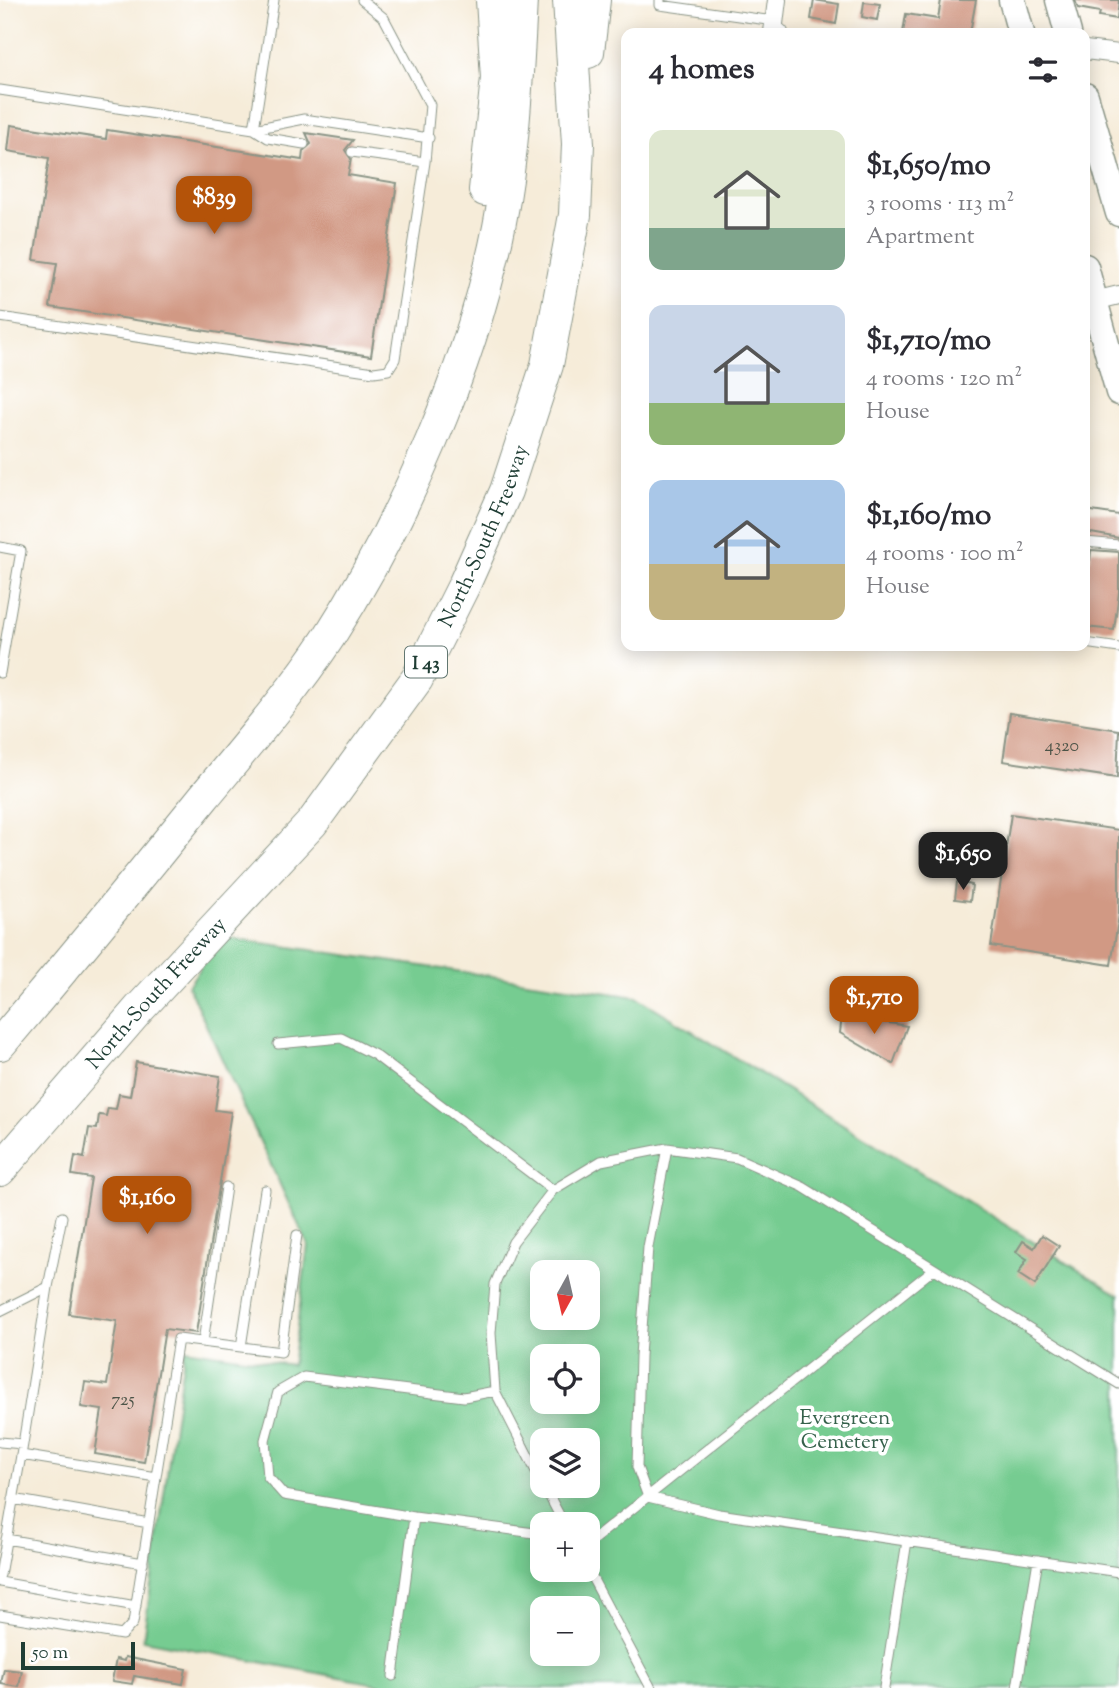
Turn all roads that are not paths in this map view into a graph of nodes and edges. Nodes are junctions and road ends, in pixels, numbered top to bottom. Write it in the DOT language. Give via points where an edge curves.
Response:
graph roads {
  1 [pos="274,0"];
  2 [pos="362,0"];
  3 [pos="492,0"];
  4 [pos="520,0"];
  5 [pos="569,0"];
  6 [pos="594,0"];
  7 [pos="660,0"];
  8 [pos="777,0"];
  9 [pos="1012,0"];
  10 [pos="1059,0"];
  11 [pos="770,28"];
  12 [pos="775,28"];
  13 [pos="1020,28"];
  14 [pos="1067,28"];
  15 [pos="1090,50"];
  16 [pos="1119,53"];
  17 [pos="0,90"];
  18 [pos="1090,113"];
  19 [pos="254,129"];
  20 [pos="429,138"];
  21 [pos="304,144"];
  22 [pos="578,144"];
  23 [pos="352,152"];
  24 [pos="425,162"];
  25 [pos="1119,213"];
  26 [pos="1090,274"];
  27 [pos="1107,298"];
  28 [pos="0,317"];
  29 [pos="1119,392"];
  30 [pos="445,405"];
  31 [pos="1090,542"];
  32 [pos="1119,545"];
  33 [pos="0,547"];
  34 [pos="1090,644"];
  35 [pos="1119,648"];
  36 [pos="0,673"];
  37 [pos="0,1044"];
  38 [pos="278,1044"];
  39 [pos="667,1148"];
  40 [pos="0,1170"];
  41 [pos="226,1187"];
  42 [pos="265,1190"];
  43 [pos="553,1190"];
  44 [pos="62,1217"];
  45 [pos="297,1235"];
  46 [pos="934,1269"];
  47 [pos="48,1287"];
  48 [pos="0,1311"];
  49 [pos="203,1342"];
  50 [pos="241,1347"];
  51 [pos="1119,1384"];
  52 [pos="495,1391"];
  53 [pos="0,1442"];
  54 [pos="23,1444"];
  55 [pos="21,1455"];
  56 [pos="530,1459"];
  57 [pos="156,1477"];
  58 [pos="648,1497"];
  59 [pos="13,1499"];
  60 [pos="414,1517"];
  61 [pos="149,1523"];
  62 [pos="530,1532"];
  63 [pos="600,1535"];
  64 [pos="6,1539"];
  65 [pos="907,1541"];
  66 [pos="1038,1560"];
  67 [pos="143,1563"];
  68 [pos="1119,1572"];
  69 [pos="0,1576"];
  70 [pos="0,1582"];
  71 [pos="594,1582"];
  72 [pos="136,1606"];
  73 [pos="0,1615"];
  74 [pos="393,1676"];
  75 [pos="651,1688"];
  76 [pos="884,1688"];
  77 [pos="1017,1688"];
  1 -- 19 [label="lane"];
  2 -- 20 [label="lane" via="384,18 425,92 430,105"];
  3 -- 30 [label="highway" via="495,118 482,214"];
  4 -- 30 [label="highway" via="514,144 499,230"];
  5 -- 22 [label="highway, North-South Freeway / I 43"];
  6 -- 22 [label="highway"];
  7 -- 11 [label="lane" via="660,5"];
  8 -- 12 [label="street"];
  9 -- 13 [label="main road"];
  10 -- 14 [label="main road"];
  15 -- 16 [label="street"];
  17 -- 19 [label="lane"];
  18 -- 25 [label="main road"];
  19 -- 20 [label="lane" via="304,119"];
  19 -- 21 [label="lane" via="268,138"];
  20 -- 24 [label="lane"];
  22 -- 40 [label="highway, North-South Freeway / I 43" via="575,215 547,365 506,491 417,679 312,823 139,1009"];
  23 -- 24 [label="lane"];
  24 -- 28 [label="lane" via="395,359 388,370 374,372"];
  26 -- 27 [label="main road"];
  27 -- 29 [label="main road"];
  30 -- 37 [label="highway" via="388,536 328,638"];
  31 -- 32 [label="lane"];
  33 -- 36 [label="lane" via="21,551"];
  34 -- 35 [label="lane"];
  38 -- 43 [label="lane" via="341,1038 375,1055"];
  39 -- 43 [label="lane" via="601,1161"];
  39 -- 46 [label="lane" via="737,1158 803,1187"];
  39 -- 58 [label="lane" via="648,1247 640,1356 637,1467"];
  41 -- 49 [label="lane"];
  42 -- 50 [label="lane"];
  43 -- 52 [label="lane" via="513,1242 495,1284 491,1333"];
  44 -- 47 [label="lane"];
  45 -- 50 [label="lane" via="282,1352"];
  46 -- 51 [label="lane"];
  46 -- 58 [label="lane"];
  47 -- 48 [label="lane"];
  47 -- 54 [label="lane"];
  49 -- 50 [label="lane"];
  49 -- 57 [label="lane" via="178,1339"];
  52 -- 56 [label="lane"];
  52 -- 60 [label="lane" via="464,1397 304,1377 278,1392 265,1440 268,1477 284,1495"];
  53 -- 54 [label="lane"];
  54 -- 55 [label="lane"];
  55 -- 57 [label="lane"];
  55 -- 59 [label="lane"];
  57 -- 61 [label="lane"];
  58 -- 63 [label="lane"];
  58 -- 65 [label="lane" via="719,1514"];
  59 -- 61 [label="lane"];
  59 -- 64 [label="lane"];
  60 -- 62 [label="lane"];
  60 -- 74 [label="lane"];
  61 -- 67 [label="lane"];
  64 -- 67 [label="lane"];
  64 -- 69 [label="lane"];
  65 -- 66 [label="lane"];
  65 -- 76 [label="lane"];
  66 -- 68 [label="lane"];
  66 -- 77 [label="lane"];
  67 -- 72 [label="lane"];
  70 -- 72 [label="lane"];
  71 -- 75 [label="lane"];
  72 -- 73 [label="lane" via="132,1627 122,1635"];
}
